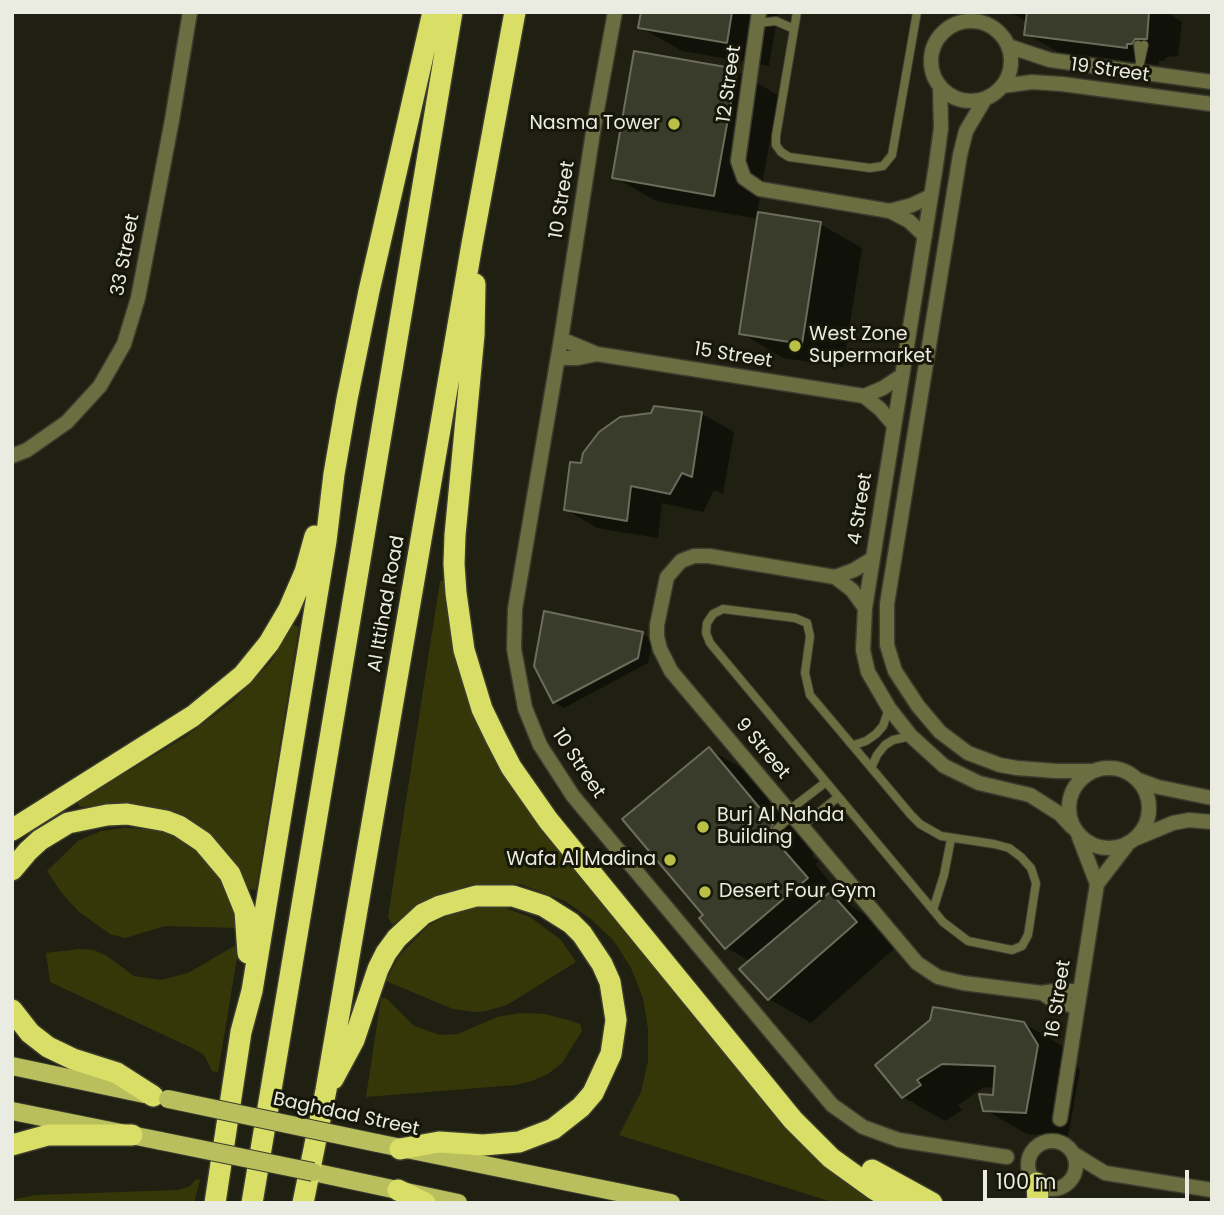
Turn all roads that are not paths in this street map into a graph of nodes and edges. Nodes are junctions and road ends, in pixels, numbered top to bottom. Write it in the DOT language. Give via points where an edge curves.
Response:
graph roads {
  1 [pos="190,12"];
  2 [pos="433,12"];
  3 [pos="452,12"];
  4 [pos="515,12"];
  5 [pos="615,12"];
  6 [pos="797,12"];
  7 [pos="917,12"];
  8 [pos="991,12"];
  9 [pos="758,18"];
  10 [pos="956,18"];
  11 [pos="794,29"];
  12 [pos="995,29"];
  13 [pos="1141,45"];
  14 [pos="1008,46"];
  15 [pos="1139,67"];
  16 [pos="1212,82"];
  17 [pos="1002,86"];
  18 [pos="940,88"];
  19 [pos="985,99"];
  20 [pos="1212,104"];
  21 [pos="931,196"];
  22 [pos="890,211"];
  23 [pos="925,236"];
  24 [pos="472,244"];
  25 [pos="561,339"];
  26 [pos="597,354"];
  27 [pos="558,358"];
  28 [pos="901,376"];
  29 [pos="864,396"];
  30 [pos="893,424"];
  31 [pos="12,456"];
  32 [pos="334,474"];
  33 [pos="872,559"];
  34 [pos="835,577"];
  35 [pos="865,608"];
  36 [pos="889,708"];
  37 [pos="912,736"];
  38 [pos="854,745"];
  39 [pos="872,766"];
  40 [pos="1094,771"];
  41 [pos="1136,779"];
  42 [pos="826,782"];
  43 [pos="838,797"];
  44 [pos="1212,798"];
  45 [pos="786,822"];
  46 [pos="1212,822"];
  47 [pos="12,830"];
  48 [pos="1075,831"];
  49 [pos="951,839"];
  50 [pos="1132,841"];
  51 [pos="12,870"];
  52 [pos="1097,884"];
  53 [pos="933,910"];
  54 [pos="1080,990"];
  55 [pos="1042,993"];
  56 [pos="1077,1007"];
  57 [pos="12,1010"];
  58 [pos="241,1032"];
  59 [pos="12,1066"];
  60 [pos="760,1078"];
  61 [pos="326,1090"];
  62 [pos="161,1097"];
  63 [pos="12,1111"];
  64 [pos="1060,1119"];
  65 [pos="132,1135"];
  66 [pos="12,1145"];
  67 [pos="1037,1147"];
  68 [pos="400,1149"];
  69 [pos="1072,1152"];
  70 [pos="1007,1157"];
  71 [pos="1105,1173"];
  72 [pos="1068,1183"];
  73 [pos="1035,1186"];
  74 [pos="398,1190"];
  75 [pos="1212,1190"];
  76 [pos="215,1203"];
  77 [pos="252,1203"];
  78 [pos="303,1203"];
  79 [pos="425,1203"];
  80 [pos="458,1203"];
  81 [pos="671,1203"];
  82 [pos="897,1203"];
  83 [pos="932,1203"];
  1 -- 31 [label="street, 33 Street" via="138,298 124,344 100,386 67,422"];
  2 -- 32 [label="highway" via="369,291"];
  3 -- 77 [label="highway, Al Ittihad Road"];
  4 -- 24 [label="highway, Al Ittihad Road"];
  5 -- 25 [label="street, 10 Street"];
  6 -- 11 [label="lane"];
  7 -- 11 [label="lane" via="892,155 877,168 789,157 776,145"];
  8 -- 12 [label="street"];
  9 -- 11 [label="lane"];
  9 -- 22 [label="street, 12 Street" via="738,160 744,178 760,189"];
  10 -- 12 [label="street"];
  10 -- 18 [label="street" via="931,53"];
  12 -- 14 [label="street"];
  13 -- 15 [label="lane"];
  14 -- 15 [label="street, 19 Street" via="1050,60"];
  14 -- 17 [label="street" via="1011,67"];
  15 -- 16 [label="street, 19 Street"];
  17 -- 19 [label="street"];
  17 -- 20 [label="street, 19 Street" via="1062,84"];
  18 -- 19 [label="street" via="957,99"];
  18 -- 21 [label="street, 4 Street" via="941,128"];
  19 -- 40 [label="street" via="971,119 960,155 887,604 887,645 895,671 918,706 940,732 968,752 1017,768"];
  21 -- 22 [label="street"];
  21 -- 23 [label="street, 4 Street"];
  22 -- 23 [label="street"];
  23 -- 28 [label="street, 4 Street"];
  24 -- 60 [label="highway" via="474,335 454,554 459,622 472,678 496,738 529,794"];
  24 -- 61 [label="highway, Al Ittihad Road"];
  25 -- 26 [label="street"];
  25 -- 27 [label="street, 10 Street"];
  26 -- 27 [label="street"];
  26 -- 29 [label="street, 15 Street"];
  27 -- 70 [label="street, 10 Street" via="514,629 516,669 525,708 550,763 832,1105 863,1127 899,1140"];
  28 -- 29 [label="street"];
  28 -- 30 [label="street, 4 Street"];
  29 -- 30 [label="street"];
  30 -- 33 [label="street, 4 Street"];
  32 -- 47 [label="highway" via="298,591 250,667 193,716"];
  32 -- 58 [label="highway"];
  33 -- 34 [label="street"];
  33 -- 35 [label="street, 4 Street"];
  34 -- 35 [label="street"];
  34 -- 45 [label="street, 9 Street" via="709,556 688,557 667,578 657,625 660,649 671,671"];
  35 -- 36 [label="street, 4 Street" via="863,650 868,672"];
  36 -- 37 [label="street, 4 Street"];
  36 -- 38 [label="lane" via="876,734"];
  37 -- 39 [label="lane" via="885,746"];
  37 -- 48 [label="street, 4 Street" via="944,766 988,786 1030,795 1060,814"];
  38 -- 39 [label="lane"];
  38 -- 42 [label="lane" via="807,688 807,623 723,609 713,614 707,623 710,643"];
  39 -- 49 [label="lane" via="920,824"];
  40 -- 41 [label="street" via="1116,768"];
  40 -- 48 [label="street" via="1076,784 1071,794 1068,805"];
  41 -- 44 [label="street"];
  41 -- 50 [label="street" via="1148,797 1149,808 1148,820"];
  42 -- 43 [label="lane"];
  42 -- 45 [label="lane"];
  43 -- 45 [label="lane"];
  43 -- 53 [label="lane"];
  45 -- 55 [label="street, 9 Street" via="927,970 951,981"];
  46 -- 50 [label="street" via="1173,822"];
  48 -- 50 [label="street" via="1096,847 1117,848"];
  48 -- 52 [label="street"];
  49 -- 53 [label="lane"];
  49 -- 53 [label="lane" via="1009,848 1031,869 1036,883 1028,935 1012,950 968,941"];
  50 -- 52 [label="street"];
  51 -- 58 [label="highway" via="40,840 87,818 147,816 191,833 222,862 246,911 249,938"];
  52 -- 54 [label="street, 16 Street"];
  54 -- 55 [label="street"];
  54 -- 56 [label="street, 16 Street"];
  55 -- 56 [label="street"];
  56 -- 64 [label="street, 16 Street"];
  57 -- 62 [label="highway" via="48,1047 117,1073"];
  58 -- 76 [label="highway"];
  59 -- 62 [label="main road, Baghdad Street"];
  60 -- 82 [label="highway" via="811,1140"];
  60 -- 83 [label="highway" via="830,1141 885,1179"];
  61 -- 68 [label="highway" via="354,1040 386,953 423,914 476,896 513,896 544,906 571,923 593,947 614,1001 611,1054 593,1093 568,1119 519,1142 439,1142"];
  61 -- 78 [label="highway, Al Ittihad Road"];
  62 -- 68 [label="main road, Baghdad Street, bridge"];
  63 -- 65 [label="main road"];
  64 -- 67 [label="street"];
  64 -- 69 [label="street"];
  65 -- 66 [label="highway" via="48,1135"];
  65 -- 74 [label="main road, bridge"];
  67 -- 69 [label="street" via="1056,1141"];
  67 -- 70 [label="street"];
  67 -- 73 [label="street" via="1028,1161"];
  68 -- 81 [label="main road, Baghdad Street"];
  69 -- 71 [label="street"];
  69 -- 72 [label="street" via="1077,1167"];
  70 -- 73 [label="street"];
  71 -- 72 [label="street"];
  71 -- 75 [label="street"];
  72 -- 73 [label="street" via="1056,1189"];
  74 -- 79 [label="highway"];
  74 -- 80 [label="main road"];
}
